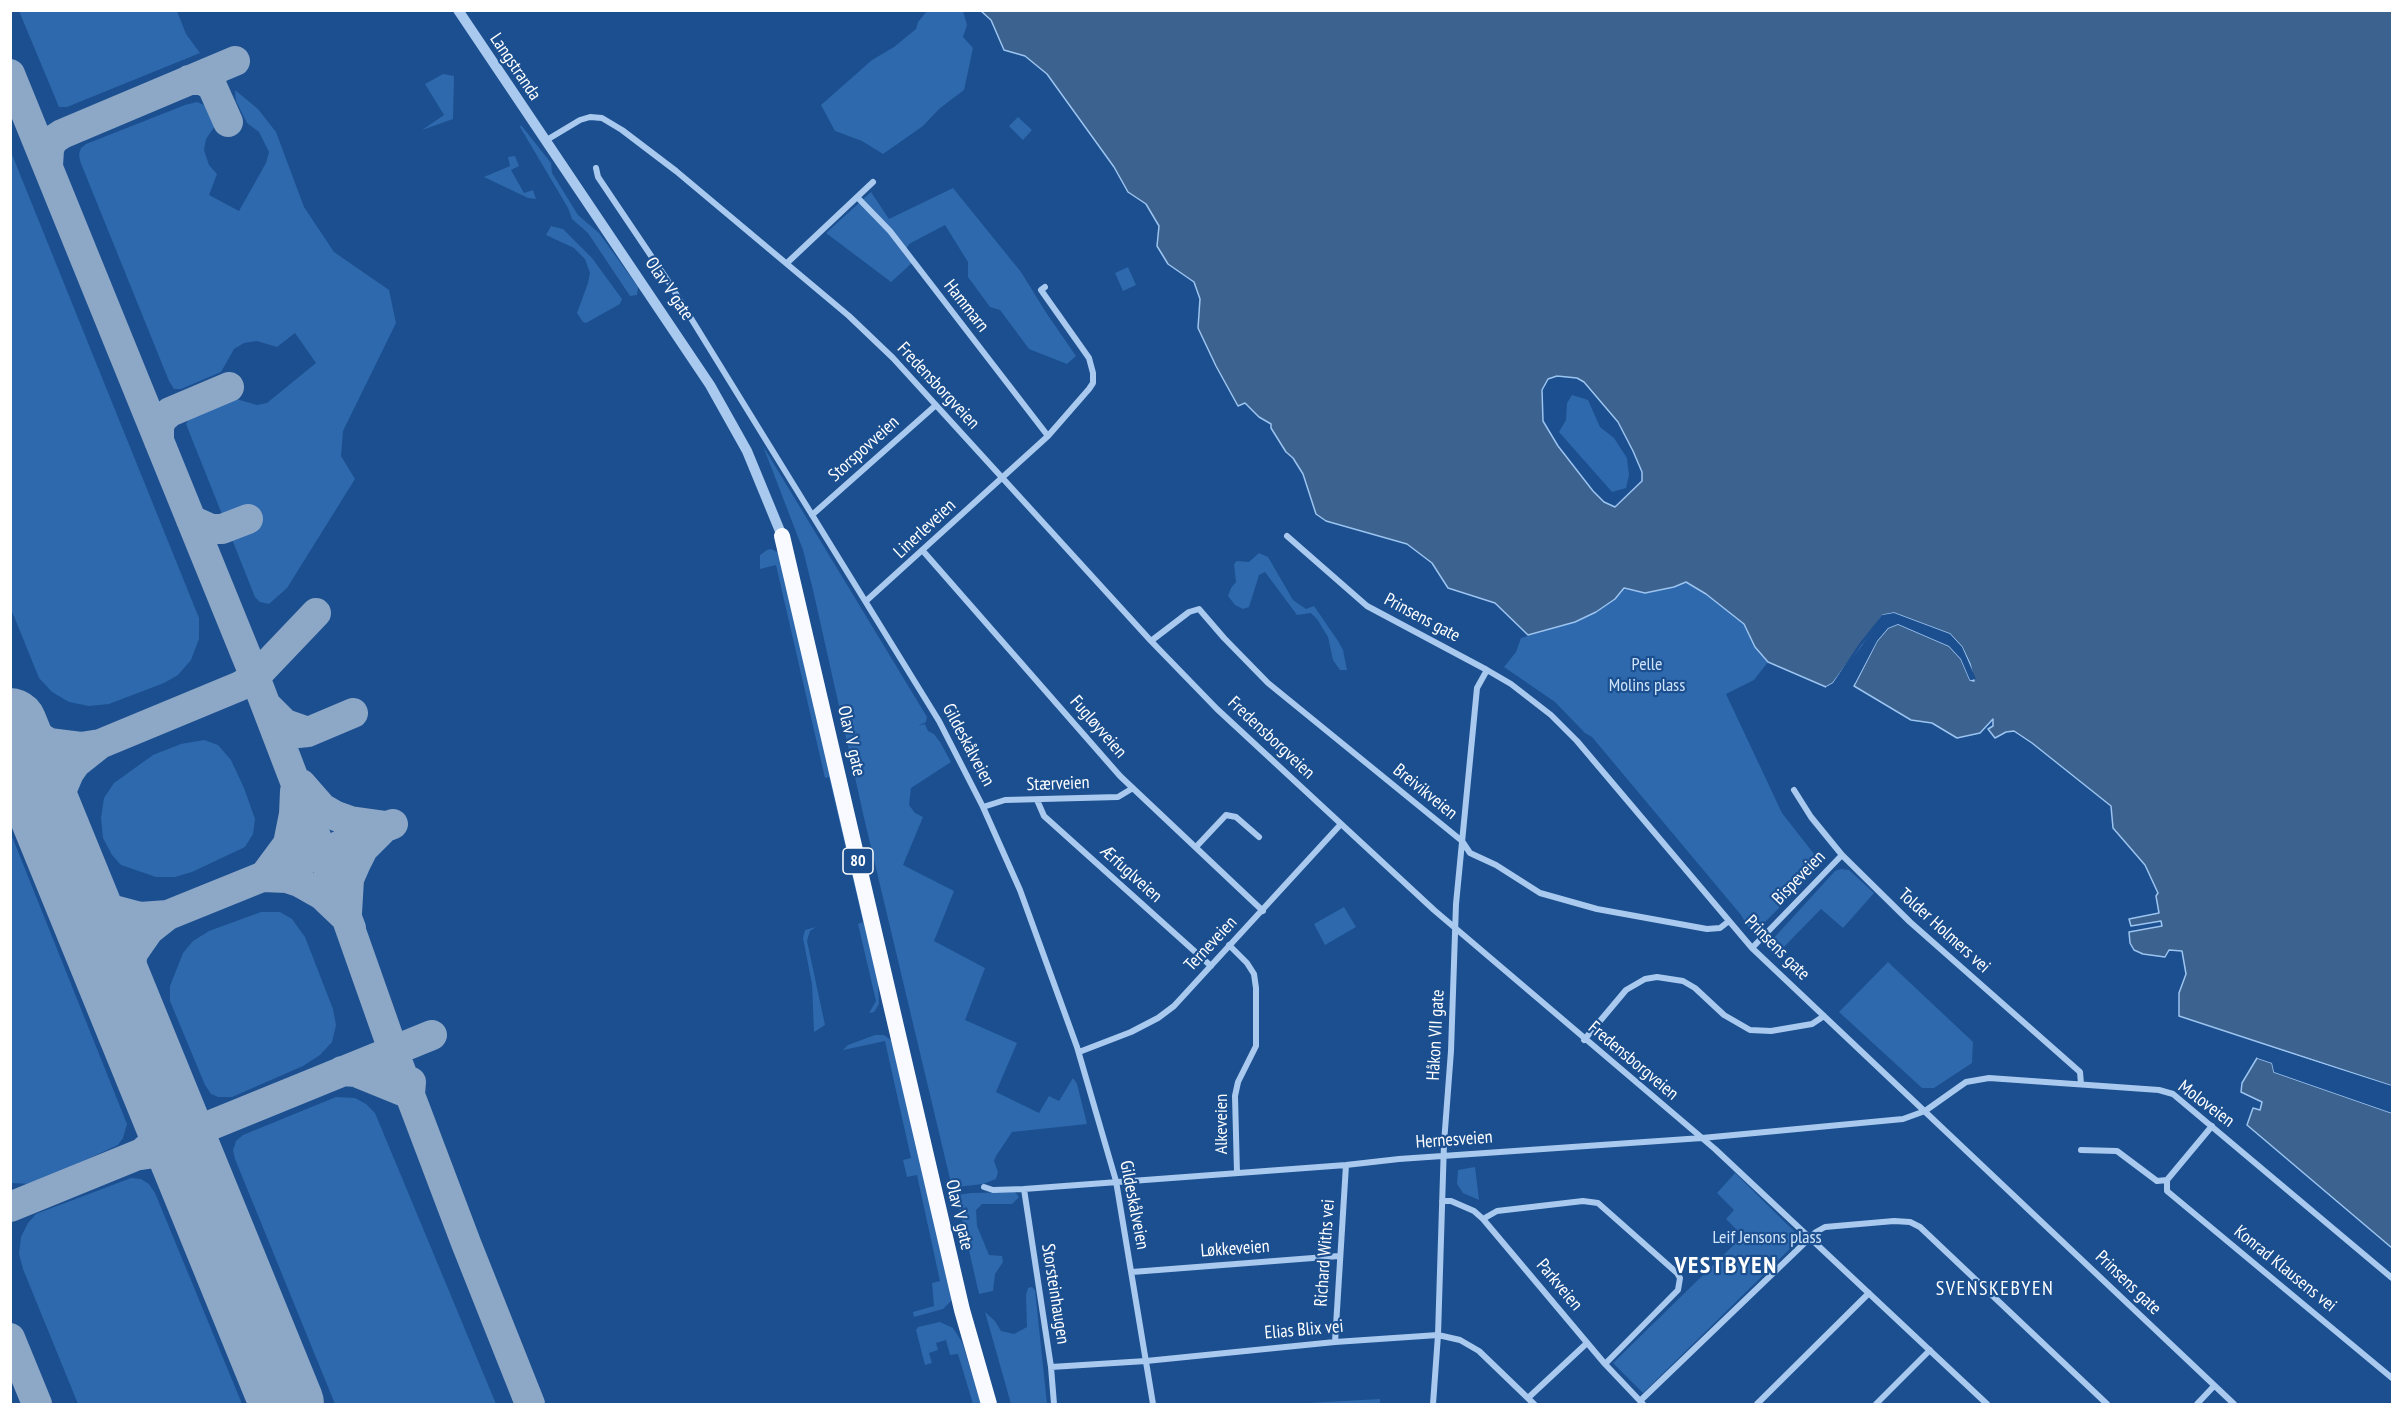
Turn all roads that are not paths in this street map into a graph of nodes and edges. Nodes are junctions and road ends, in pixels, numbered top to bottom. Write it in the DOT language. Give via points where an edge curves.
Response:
graph roads {
  1 [pos="458,10"];
  2 [pos="545,141"];
  3 [pos="596,168"];
  4 [pos="873,182"];
  5 [pos="857,197"];
  6 [pos="787,263"];
  7 [pos="1045,287"];
  8 [pos="936,405"];
  9 [pos="1048,436"];
  10 [pos="1003,478"];
  11 [pos="812,515"];
  12 [pos="782,536"];
  13 [pos="1287,536"];
  14 [pos="923,551"];
  15 [pos="866,601"];
  16 [pos="1151,641"];
  17 [pos="1487,670"];
  18 [pos="1133,788"];
  19 [pos="1794,790"];
  20 [pos="1037,800"];
  21 [pos="983,807"];
  22 [pos="1341,824"];
  23 [pos="1259,837"];
  24 [pos="1462,841"];
  25 [pos="1196,847"];
  26 [pos="1842,855"];
  27 [pos="1263,911"];
  28 [pos="1729,921"];
  29 [pos="1456,927"];
  30 [pos="1229,945"];
  31 [pos="1752,948"];
  32 [pos="1211,966"];
  33 [pos="1824,1016"];
  34 [pos="1584,1040"];
  35 [pos="1079,1052"];
  36 [pos="2081,1084"];
  37 [pos="1925,1111"];
  38 [pos="2212,1126"];
  39 [pos="1702,1138"];
  40 [pos="2081,1149"];
  41 [pos="1444,1156"];
  42 [pos="1346,1165"];
  43 [pos="1237,1173"];
  44 [pos="2167,1180"];
  45 [pos="1116,1181"];
  46 [pos="984,1187"];
  47 [pos="1024,1189"];
  48 [pos="1442,1201"];
  49 [pos="1483,1219"];
  50 [pos="1809,1238"];
  51 [pos="1339,1256"];
  52 [pos="1132,1272"];
  53 [pos="2392,1278"];
  54 [pos="1869,1293"];
  55 [pos="1438,1335"];
  56 [pos="1335,1342"];
  57 [pos="1587,1343"];
  58 [pos="1930,1350"];
  59 [pos="1146,1361"];
  60 [pos="1605,1364"];
  61 [pos="1051,1367"];
  62 [pos="2392,1378"];
  63 [pos="2214,1386"];
  64 [pos="1528,1398"];
  65 [pos="1641,1403"];
  66 [pos="989,1404"];
  67 [pos="1054,1404"];
  68 [pos="1153,1404"];
  69 [pos="1433,1404"];
  70 [pos="1534,1404"];
  71 [pos="1757,1404"];
  72 [pos="1876,1404"];
  73 [pos="1987,1404"];
  74 [pos="2107,1404"];
  75 [pos="2197,1404"];
  76 [pos="2234,1404"];
  1 -- 2 [label="street, Langstranda"];
  2 -- 6 [label="street, Fredensborgveien" via="580,120 602,118 676,171"];
  2 -- 12 [label="street, Olav V gate" via="711,385 747,451"];
  3 -- 11 [label="street, Gildeskålveien" via="598,177 668,281"];
  4 -- 5 [label="street"];
  5 -- 6 [label="street"];
  5 -- 9 [label="street, Hammarn" via="890,231"];
  6 -- 8 [label="street, Fredensborgveien" via="863,330"];
  7 -- 9 [label="street" via="1041,290 1089,358 1093,373 1089,389"];
  8 -- 10 [label="street, Fredensborgveien"];
  8 -- 11 [label="street, Storspovveien"];
  9 -- 10 [label="street"];
  10 -- 14 [label="street, Linerleveien"];
  10 -- 16 [label="street, Fredensborgveien"];
  11 -- 15 [label="street, Gildeskålveien"];
  12 -- 66 [label="highway, Olav V gate / 80" via="962,1310"];
  13 -- 17 [label="street, Prinsens gate" via="1367,606"];
  14 -- 15 [label="street, Linerleveien"];
  14 -- 18 [label="street, Fugløyveien"];
  15 -- 21 [label="street, Gildeskålveien" via="939,721"];
  16 -- 22 [label="street, Fredensborgveien" via="1217,709"];
  16 -- 24 [label="street, Breivikveien" via="1189,612 1199,609 1231,646 1296,708"];
  17 -- 24 [label="street, Håkon VII gate" via="1478,688"];
  17 -- 28 [label="street, Prinsens gate" via="1551,715 1577,741"];
  18 -- 20 [label="street, Stærveien" via="1118,797"];
  18 -- 25 [label="street, Fugløyveien"];
  19 -- 26 [label="street, Tolder Holmers vei"];
  20 -- 21 [label="street, Stærveien" via="1005,800"];
  20 -- 32 [label="street, Ærfuglveien" via="1044,816"];
  21 -- 35 [label="street, Gildeskålveien" via="1020,890"];
  22 -- 27 [label="street, Terneveien"];
  22 -- 29 [label="street, Fredensborgveien"];
  23 -- 25 [label="street" via="1236,817 1226,815"];
  24 -- 28 [label="street, Breivikveien" via="1470,853 1540,893 1562,901 1707,929 1720,928"];
  24 -- 29 [label="street, Håkon VII gate"];
  25 -- 27 [label="street, Fugløyveien"];
  26 -- 31 [label="street, Bispeveien"];
  26 -- 36 [label="street, Tolder Holmers vei" via="1910,922 2080,1072"];
  27 -- 30 [label="street, Terneveien"];
  28 -- 31 [label="street, Prinsens gate"];
  29 -- 34 [label="street, Fredensborgveien"];
  29 -- 41 [label="street, Håkon VII gate"];
  30 -- 32 [label="street, Terneveien"];
  30 -- 43 [label="street, Alkeveien" via="1254,974 1256,988 1256,1046 1235,1096"];
  31 -- 33 [label="street, Prinsens gate"];
  32 -- 35 [label="street, Terneveien" via="1158,1018"];
  33 -- 34 [label="street" via="1812,1024 1771,1031 1750,1030 1724,1015 1683,981 1657,977 1626,990"];
  33 -- 37 [label="street, Prinsens gate"];
  34 -- 39 [label="street, Fredensborgveien"];
  35 -- 45 [label="street, Gildeskålveien"];
  36 -- 37 [label="street, Moloveien" via="1980,1078 1958,1087"];
  36 -- 38 [label="street, Moloveien" via="2167,1092"];
  37 -- 39 [label="street, Hernesveien" via="1903,1119"];
  37 -- 63 [label="street, Prinsens gate"];
  38 -- 44 [label="street"];
  38 -- 53 [label="street, Moloveien"];
  39 -- 41 [label="street, Hernesveien"];
  39 -- 50 [label="street, Fredensborgveien"];
  40 -- 44 [label="street" via="2117,1151 2157,1181"];
  41 -- 42 [label="street, Hernesveien"];
  41 -- 48 [label="street, Håkon VII gate"];
  42 -- 43 [label="street, Hernesveien"];
  42 -- 51 [label="street, Richard Withs vei"];
  43 -- 45 [label="street, Hernesveien"];
  44 -- 62 [label="street, Konrad Klausens vei" via="2172,1196"];
  45 -- 47 [label="street, Hernesveien"];
  45 -- 52 [label="street, Gildeskålveien"];
  46 -- 47 [label="street, Hernesveien"];
  47 -- 61 [label="street, Storsteinhaugen"];
  48 -- 49 [label="street, Parkveien" via="1474,1211"];
  48 -- 55 [label="street, Håkon VII gate"];
  49 -- 57 [label="street, Parkveien"];
  49 -- 60 [label="street" via="1497,1211 1583,1201 1599,1203 1677,1273 1678,1290"];
  50 -- 54 [label="street, Fredensborgveien"];
  50 -- 65 [label="street"];
  50 -- 74 [label="street" via="1826,1227 1894,1221 1916,1224"];
  51 -- 52 [label="street, Løkkeveien"];
  51 -- 56 [label="street, Richard Withs vei"];
  52 -- 59 [label="street, Gildeskålveien"];
  54 -- 58 [label="street, Fredensborgveien"];
  54 -- 71 [label="street"];
  55 -- 56 [label="street, Elias Blix vei"];
  55 -- 64 [label="street, Elias Blix vei" via="1460,1340 1479,1351"];
  55 -- 69 [label="street, Håkon VII gate"];
  56 -- 59 [label="street, Elias Blix vei"];
  57 -- 60 [label="street, Parkveien"];
  57 -- 64 [label="street"];
  58 -- 72 [label="street"];
  58 -- 73 [label="street, Fredensborgveien"];
  59 -- 61 [label="street, Elias Blix vei"];
  59 -- 68 [label="street, Gildeskålveien"];
  60 -- 65 [label="street, Parkveien"];
  61 -- 67 [label="street, Storsteinhaugen"];
  63 -- 75 [label="street"];
  63 -- 76 [label="street, Prinsens gate"];
  64 -- 70 [label="street, Elias Blix vei"];
}
